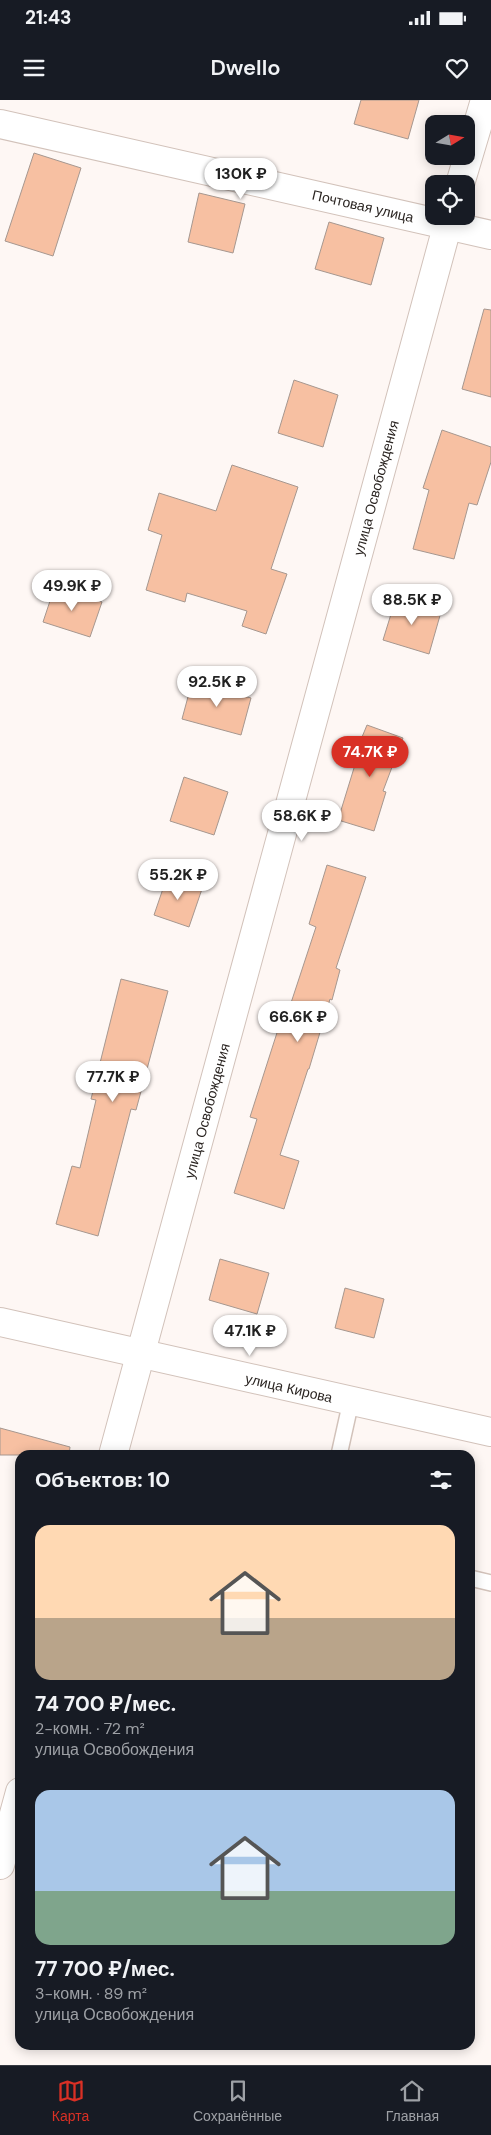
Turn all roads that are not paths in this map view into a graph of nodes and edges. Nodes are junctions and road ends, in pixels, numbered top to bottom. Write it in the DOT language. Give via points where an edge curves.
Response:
graph roads {
  1 [pos="485,100"];
  2 [pos="0,124"];
  3 [pos="463,175"];
  4 [pos="425,216"];
  5 [pos="448,225"];
  6 [pos="461,225"];
  7 [pos="491,235"];
  8 [pos="0,1322"];
  9 [pos="141,1355"];
  10 [pos="351,1401"];
  11 [pos="491,1432"];
  12 [pos="114,1450"];
  13 [pos="340,1450"];
  14 [pos="475,1579"];
  15 [pos="491,1583"];
  16 [pos="15,1810"];
  17 [pos="0,1865"];
  1 -- 3 [label="street"];
  2 -- 4 [label="street, Почтовая улица"];
  5 -- 9 [label="street, улица Освобождения"];
  6 -- 7 [label="street, Почтовая улица"];
  8 -- 9 [label="street, улица Кирова"];
  9 -- 10 [label="street, улица Кирова"];
  9 -- 12 [label="street, улица Освобождения"];
  10 -- 11 [label="street, улица Кирова"];
  10 -- 13 [label="lane"];
  14 -- 15 [label="lane"];
  16 -- 17 [label="street"];
}
